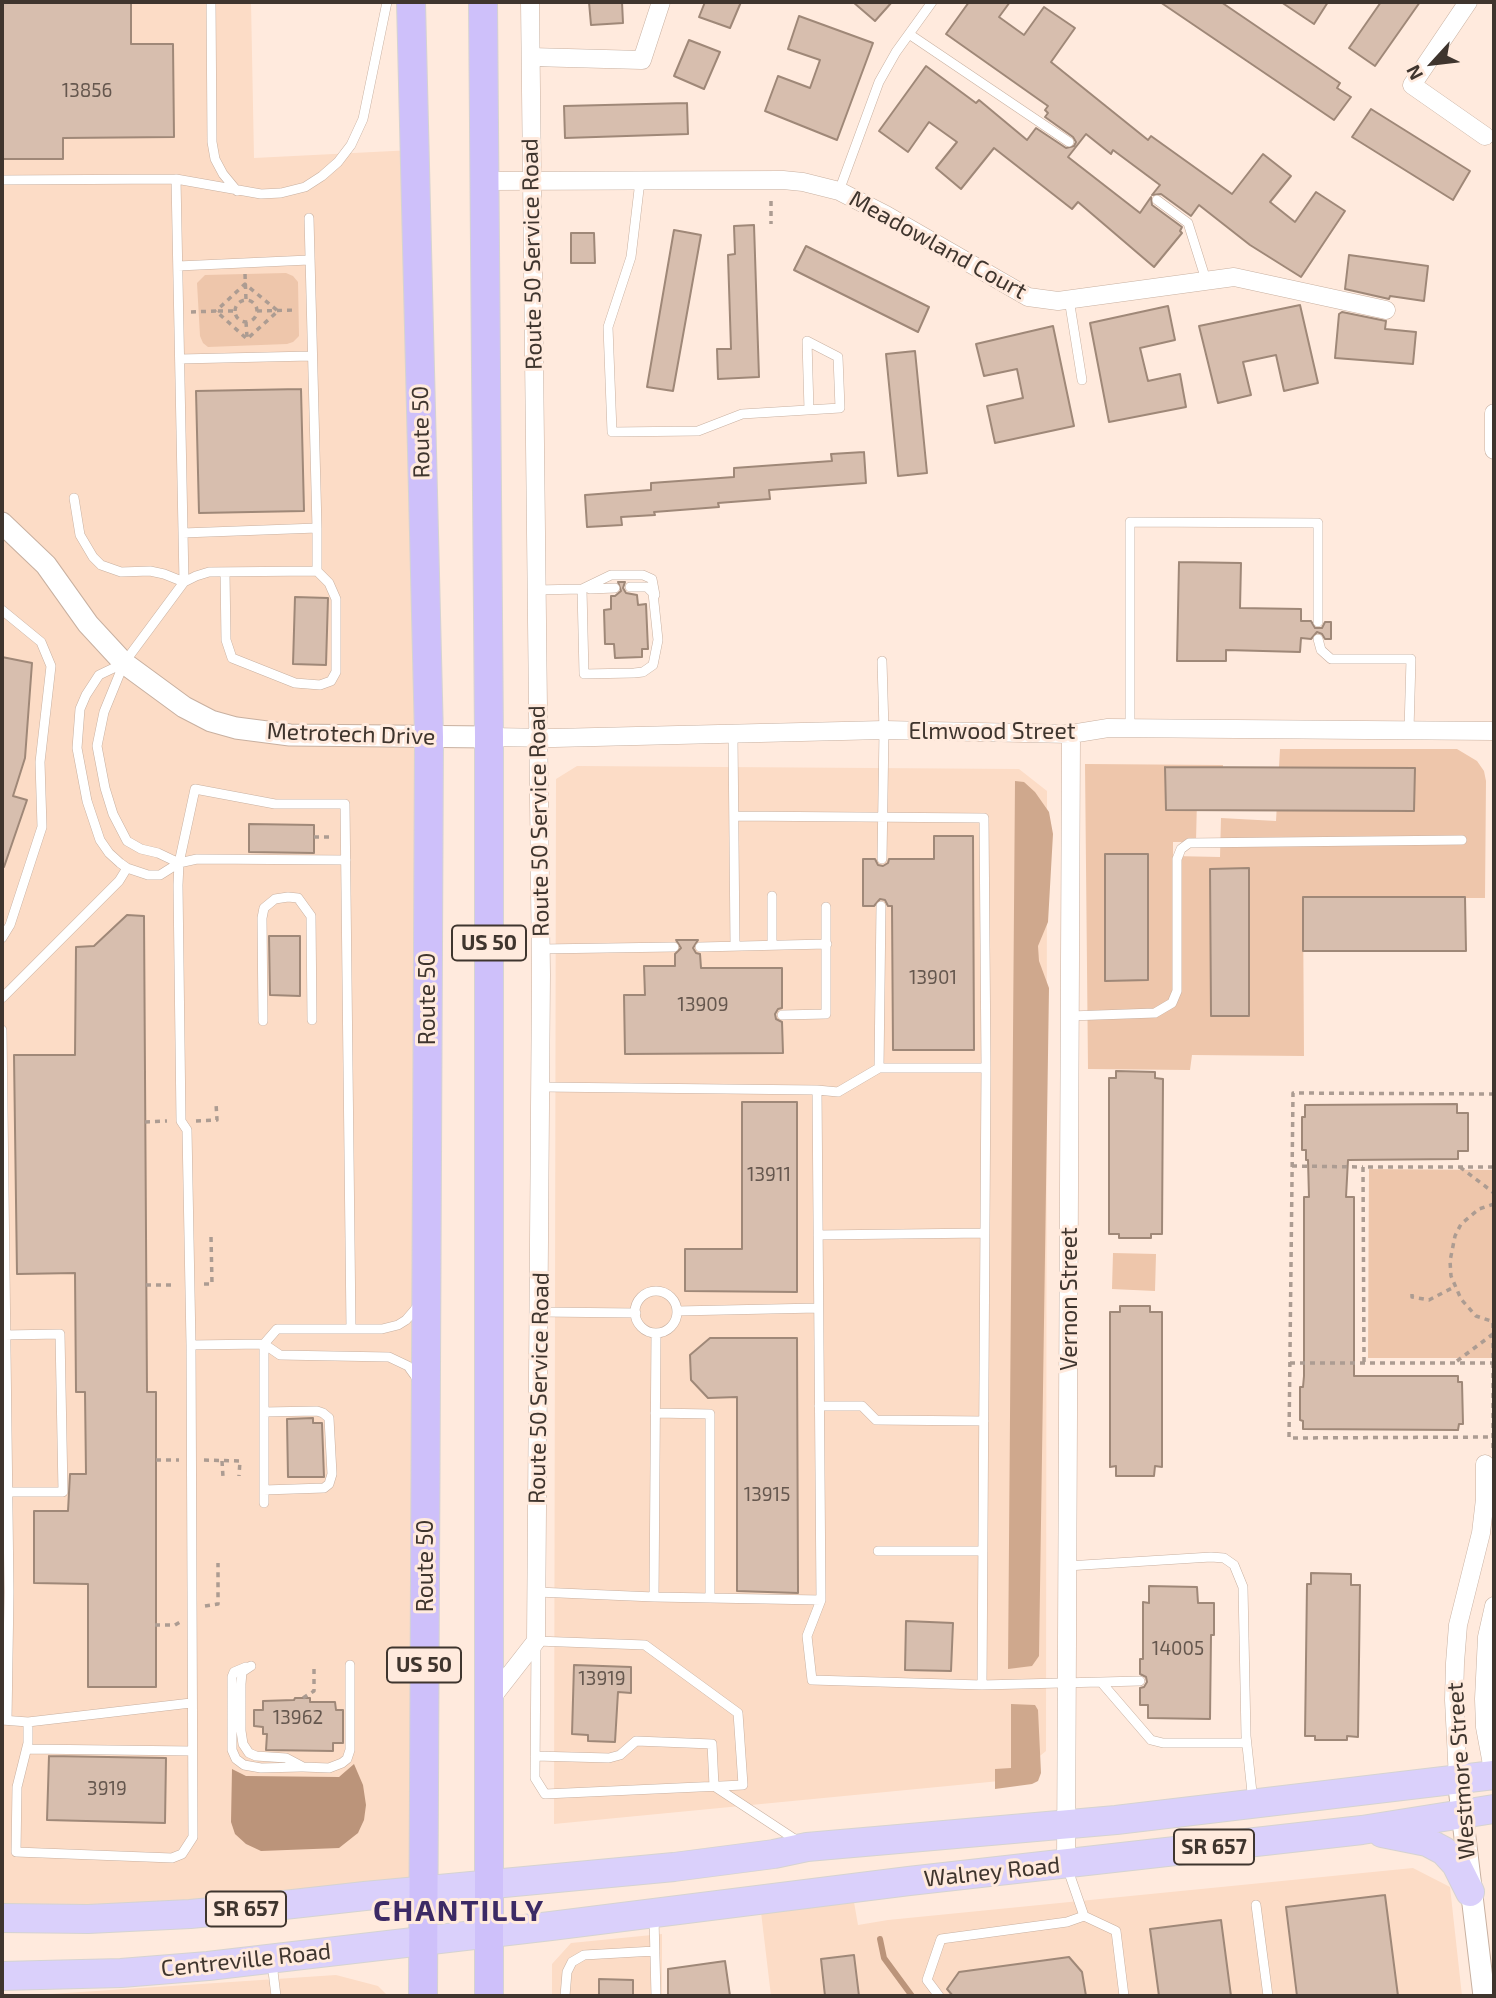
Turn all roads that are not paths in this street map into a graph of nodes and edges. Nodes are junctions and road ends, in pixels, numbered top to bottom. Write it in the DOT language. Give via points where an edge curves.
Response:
graph roads {
  1 [pos="211,2"];
  2 [pos="387,2"];
  3 [pos="411,2"];
  4 [pos="483,2"];
  5 [pos="530,2"];
  6 [pos="661,2"];
  7 [pos="932,2"];
  8 [pos="1468,2"];
  9 [pos="909,34"];
  10 [pos="531,57"];
  11 [pos="1485,136"];
  12 [pos="1069,142"];
  13 [pos="177,179"];
  14 [pos="2,180"];
  15 [pos="486,181"];
  16 [pos="640,181"];
  17 [pos="530,182"];
  18 [pos="237,191"];
  19 [pos="839,191"];
  20 [pos="1157,200"];
  21 [pos="309,218"];
  22 [pos="309,260"];
  23 [pos="178,266"];
  24 [pos="1206,281"];
  25 [pos="1069,299"];
  26 [pos="1386,310"];
  27 [pos="311,356"];
  28 [pos="180,359"];
  29 [pos="1083,380"];
  30 [pos="809,410"];
  31 [pos="1494,413"];
  32 [pos="1494,450"];
  33 [pos="74,498"];
  34 [pos="2,523"];
  35 [pos="317,528"];
  36 [pos="183,533"];
  37 [pos="317,571"];
  38 [pos="225,572"];
  39 [pos="184,582"];
  40 [pos="630,587"];
  41 [pos="615,588"];
  42 [pos="582,589"];
  43 [pos="536,590"];
  44 [pos="656,600"];
  45 [pos="2,610"];
  46 [pos="1318,622"];
  47 [pos="1318,639"];
  48 [pos="882,661"];
  49 [pos="124,663"];
  50 [pos="1130,728"];
  51 [pos="884,730"];
  52 [pos="1409,730"];
  53 [pos="1494,731"];
  54 [pos="733,734"];
  55 [pos="1071,734"];
  56 [pos="429,737"];
  57 [pos="489,737"];
  58 [pos="538,738"];
  59 [pos="734,817"];
  60 [pos="883,818"];
  61 [pos="1462,840"];
  62 [pos="882,859"];
  63 [pos="346,860"];
  64 [pos="179,863"];
  65 [pos="127,868"];
  66 [pos="772,896"];
  67 [pos="881,906"];
  68 [pos="826,907"];
  69 [pos="2,938"];
  70 [pos="827,944"];
  71 [pos="772,945"];
  72 [pos="735,946"];
  73 [pos="674,947"];
  74 [pos="700,947"];
  75 [pos="541,949"];
  76 [pos="2,998"];
  77 [pos="782,1015"];
  78 [pos="1070,1016"];
  79 [pos="312,1020"];
  80 [pos="263,1021"];
  81 [pos="2,1030"];
  82 [pos="879,1068"];
  83 [pos="986,1068"];
  84 [pos="541,1087"];
  85 [pos="817,1090"];
  86 [pos="985,1233"];
  87 [pos="818,1235"];
  88 [pos="426,1297"];
  89 [pos="818,1308"];
  90 [pos="677,1311"];
  91 [pos="540,1312"];
  92 [pos="636,1312"];
  93 [pos="351,1328"];
  94 [pos="656,1333"];
  95 [pos="5,1335"];
  96 [pos="264,1344"];
  97 [pos="191,1345"];
  98 [pos="4,1389"];
  99 [pos="425,1390"];
  100 [pos="819,1406"];
  101 [pos="264,1412"];
  102 [pos="656,1413"];
  103 [pos="984,1421"];
  104 [pos="1489,1458"];
  105 [pos="264,1490"];
  106 [pos="7,1492"];
  107 [pos="264,1503"];
  108 [pos="878,1551"];
  109 [pos="983,1551"];
  110 [pos="1068,1566"];
  111 [pos="537,1592"];
  112 [pos="654,1597"];
  113 [pos="710,1598"];
  114 [pos="821,1600"];
  115 [pos="1494,1606"];
  116 [pos="536,1641"];
  117 [pos="350,1665"];
  118 [pos="1140,1681"];
  119 [pos="1101,1682"];
  120 [pos="1067,1683"];
  121 [pos="982,1685"];
  122 [pos="191,1703"];
  123 [pos="487,1703"];
  124 [pos="4,1720"];
  125 [pos="28,1722"];
  126 [pos="1246,1743"];
  127 [pos="27,1749"];
  128 [pos="192,1751"];
  129 [pos="535,1756"];
  130 [pos="303,1767"];
  131 [pos="1494,1776"];
  132 [pos="1458,1779"];
  133 [pos="714,1787"];
  134 [pos="1254,1804"];
  135 [pos="1494,1809"];
  136 [pos="1462,1814"];
  137 [pos="1066,1825"];
  138 [pos="1362,1830"];
  139 [pos="807,1847"];
  140 [pos="1066,1864"];
  141 [pos="489,1885"];
  142 [pos="423,1890"];
  143 [pos="1470,1892"];
  144 [pos="1256,1905"];
  145 [pos="654,1913"];
  146 [pos="1084,1916"];
  147 [pos="2,1918"];
  148 [pos="489,1933"];
  149 [pos="424,1940"];
  150 [pos="655,1951"];
  151 [pos="272,1959"];
  152 [pos="2,1976"];
  153 [pos="276,1996"];
  154 [pos="423,1996"];
  155 [pos="489,1996"];
  156 [pos="565,1996"];
  157 [pos="656,1996"];
  158 [pos="939,1996"];
  159 [pos="1124,1996"];
  160 [pos="1268,1996"];
  161 [pos="1484,1996"];
  1 -- 18 [label="lane" via="212,142 215,159"];
  2 -- 18 [label="lane" via="363,119 338,162 305,187 281,193"];
  3 -- 56 [label="highway, Route 50 / US 50"];
  4 -- 15 [label="highway, US 50"];
  5 -- 10 [label="street, Route 50 Service Road"];
  6 -- 10 [label="street" via="642,60"];
  7 -- 9 [label="lane"];
  8 -- 11 [label="street" via="1412,85"];
  9 -- 12 [label="lane"];
  9 -- 19 [label="lane" via="879,82"];
  10 -- 17 [label="street, Route 50 Service Road"];
  13 -- 14 [label="lane"];
  13 -- 18 [label="lane"];
  13 -- 23 [label="lane"];
  15 -- 17 [label="street, Meadowland Court"];
  15 -- 57 [label="highway, US 50"];
  16 -- 17 [label="street, Meadowland Court"];
  16 -- 19 [label="street, Meadowland Court" via="783,180"];
  16 -- 30 [label="lane" via="631,257 608,327 612,432 698,431 741,414"];
  17 -- 43 [label="street, Route 50 Service Road"];
  19 -- 25 [label="street, Meadowland Court" via="1028,297"];
  20 -- 24 [label="lane" via="1188,223"];
  21 -- 22 [label="lane"];
  22 -- 23 [label="lane"];
  22 -- 27 [label="lane"];
  23 -- 28 [label="lane"];
  24 -- 25 [label="street, Meadowland Court"];
  24 -- 26 [label="street, Meadowland Court" via="1234,277"];
  25 -- 29 [label="lane"];
  27 -- 28 [label="lane"];
  27 -- 35 [label="lane"];
  28 -- 36 [label="lane"];
  30 -- 30 [label="lane" via="839,408 838,357 807,341"];
  31 -- 32 [label="street"];
  33 -- 39 [label="lane" via="80,535 102,565 121,572 150,571"];
  34 -- 49 [label="street, Metrotech Drive" via="46,565 88,624"];
  35 -- 36 [label="lane"];
  35 -- 37 [label="lane"];
  36 -- 39 [label="lane"];
  37 -- 38 [label="lane"];
  37 -- 38 [label="lane" via="334,590 336,611 336,672 331,681 320,685 295,683 232,658 226,640"];
  38 -- 39 [label="lane" via="209,572"];
  39 -- 49 [label="lane"];
  40 -- 44 [label="lane" via="647,587"];
  41 -- 42 [label="lane"];
  42 -- 43 [label="lane"];
  42 -- 44 [label="lane" via="611,575 643,575 652,579"];
  42 -- 44 [label="lane" via="584,674 643,672 653,665 658,640"];
  43 -- 58 [label="street, Route 50 Service Road"];
  45 -- 69 [label="lane" via="41,642 51,666 40,762 41,827"];
  46 -- 50 [label="lane" via="1318,523 1130,522"];
  47 -- 52 [label="lane" via="1331,659 1411,659"];
  48 -- 51 [label="lane"];
  49 -- 56 [label="street, Metrotech Drive" via="184,707 236,728 290,736"];
  49 -- 64 [label="lane" via="104,712 97,746 105,788 127,841"];
  49 -- 65 [label="lane" via="99,675 86,695 80,709 77,748 100,840"];
  50 -- 52 [label="street, Elmwood Street"];
  50 -- 55 [label="street, Elmwood Street"];
  51 -- 54 [label="street, Elmwood Street"];
  51 -- 55 [label="street, Elmwood Street"];
  51 -- 60 [label="lane"];
  52 -- 53 [label="street, Elmwood Street"];
  54 -- 58 [label="street, Elmwood Street"];
  54 -- 59 [label="lane"];
  55 -- 78 [label="street, Vernon Street"];
  56 -- 57 [label="street, Metrotech Drive"];
  56 -- 88 [label="highway, Route 50 / US 50"];
  57 -- 58 [label="street, Elmwood Street"];
  57 -- 123 [label="highway, US 50"];
  58 -- 75 [label="street, Route 50 Service Road"];
  59 -- 60 [label="lane"];
  59 -- 72 [label="lane"];
  60 -- 62 [label="lane"];
  60 -- 83 [label="lane" via="984,818"];
  61 -- 78 [label="lane" via="1189,843 1177,859 1177,991 1172,1003 1155,1013"];
  63 -- 64 [label="lane" via="197,859"];
  63 -- 64 [label="lane" via="345,804 275,804 195,789"];
  63 -- 93 [label="lane"];
  64 -- 65 [label="lane" via="160,875"];
  64 -- 97 [label="lane" via="180,1098 181,1121 187,1130"];
  65 -- 76 [label="lane" via="120,881"];
  66 -- 71 [label="lane"];
  67 -- 82 [label="lane"];
  68 -- 70 [label="lane"];
  70 -- 71 [label="lane"];
  70 -- 77 [label="lane" via="827,1014"];
  71 -- 72 [label="lane"];
  72 -- 74 [label="lane"];
  73 -- 75 [label="lane"];
  75 -- 84 [label="street, Route 50 Service Road"];
  78 -- 110 [label="street, Vernon Street"];
  79 -- 80 [label="lane" via="311,916 298,898 288,897 275,899 264,908"];
  81 -- 95 [label="lane"];
  82 -- 83 [label="lane"];
  82 -- 85 [label="lane" via="838,1092"];
  83 -- 86 [label="lane"];
  84 -- 85 [label="lane"];
  84 -- 91 [label="street, Route 50 Service Road"];
  85 -- 87 [label="lane"];
  86 -- 87 [label="lane"];
  86 -- 103 [label="lane"];
  87 -- 89 [label="lane"];
  88 -- 93 [label="lane" via="398,1325"];
  88 -- 99 [label="highway, Route 50 / US 50"];
  89 -- 90 [label="lane"];
  89 -- 100 [label="lane"];
  90 -- 92 [label="lane" via="668,1294 653,1291 639,1299"];
  90 -- 94 [label="lane" via="670,1327"];
  91 -- 92 [label="lane"];
  91 -- 111 [label="street, Route 50 Service Road"];
  92 -- 94 [label="lane" via="644,1329"];
  93 -- 96 [label="lane" via="276,1329"];
  94 -- 102 [label="lane"];
  95 -- 98 [label="lane"];
  95 -- 106 [label="lane" via="60,1334 63,1492"];
  96 -- 97 [label="lane"];
  96 -- 99 [label="lane" via="280,1355 389,1357 408,1366"];
  96 -- 101 [label="lane"];
  97 -- 122 [label="lane"];
  98 -- 106 [label="lane"];
  99 -- 142 [label="highway, Route 50 / US 50"];
  100 -- 103 [label="lane" via="862,1406 876,1420"];
  100 -- 114 [label="lane"];
  101 -- 105 [label="lane"];
  101 -- 105 [label="lane" via="317,1411 329,1418 332,1474 324,1488"];
  102 -- 112 [label="lane"];
  102 -- 113 [label="lane" via="710,1413"];
  103 -- 109 [label="lane"];
  104 -- 132 [label="street, Westmore Street" via="1481,1533 1458,1625 1454,1700"];
  105 -- 107 [label="lane"];
  106 -- 124 [label="lane"];
  108 -- 109 [label="lane"];
  109 -- 121 [label="lane"];
  110 -- 120 [label="street, Vernon Street"];
  110 -- 126 [label="lane" via="1211,1557 1234,1565 1243,1587"];
  111 -- 112 [label="lane"];
  111 -- 116 [label="street, Route 50 Service Road"];
  112 -- 113 [label="lane"];
  113 -- 114 [label="lane"];
  114 -- 121 [label="lane" via="807,1636 812,1680"];
  115 -- 131 [label="street, Westmore Street" via="1484,1693"];
  116 -- 123 [label="street"];
  116 -- 129 [label="lane"];
  116 -- 133 [label="lane" via="645,1645 738,1713 743,1785"];
  117 -- 130 [label="lane" via="347,1759 330,1768"];
  118 -- 119 [label="lane"];
  119 -- 120 [label="lane"];
  119 -- 126 [label="lane" via="1152,1740"];
  120 -- 121 [label="lane"];
  120 -- 137 [label="street, Vernon Street"];
  122 -- 125 [label="lane"];
  122 -- 128 [label="lane"];
  123 -- 141 [label="highway, US 50"];
  124 -- 125 [label="lane"];
  125 -- 127 [label="lane"];
  126 -- 134 [label="lane"];
  127 -- 128 [label="lane"];
  127 -- 128 [label="lane" via="18,1787 16,1852 172,1858 182,1854 193,1837"];
  129 -- 133 [label="lane" via="535,1779 539,1788 551,1795"];
  129 -- 133 [label="lane" via="609,1758 636,1741 712,1744"];
  130 -- 130 [label="lane" via="286,1758 256,1756 243,1744 242,1672 251,1665 234,1672 232,1750 236,1759 261,1768"];
  131 -- 132 [label="main road, Walney Road / SR 657"];
  132 -- 134 [label="main road, Walney Road / SR 657"];
  132 -- 136 [label="street, Westmore Street"];
  133 -- 139 [label="lane"];
  134 -- 137 [label="main road, Walney Road / SR 657"];
  135 -- 136 [label="main road, Walney Road / SR 657"];
  136 -- 138 [label="main road, Walney Road / SR 657"];
  136 -- 143 [label="street, Westmore Street"];
  137 -- 139 [label="main road, Walney Road / SR 657"];
  137 -- 140 [label="street, Vernon Street"];
  138 -- 140 [label="main road, Walney Road / SR 657"];
  138 -- 143 [label="main road" via="1440,1848 1457,1864"];
  139 -- 141 [label="main road, Walney Road / SR 657" via="674,1867"];
  140 -- 145 [label="main road, Walney Road / SR 657"];
  140 -- 146 [label="lane"];
  141 -- 142 [label="main road, SR 657"];
  141 -- 148 [label="highway, US 50"];
  142 -- 147 [label="main road, SR 657" via="190,1914"];
  142 -- 149 [label="highway, Route 50 / US 50"];
  143 -- 161 [label="street, Westmore Street"];
  144 -- 160 [label="lane"];
  145 -- 148 [label="main road, Walney Road / SR 657"];
  145 -- 150 [label="lane"];
  146 -- 158 [label="lane" via="941,1939 927,1980"];
  146 -- 159 [label="lane" via="1116,1931"];
  148 -- 149 [label="main road, Centreville Road / SR 657"];
  148 -- 155 [label="highway, US 50"];
  149 -- 151 [label="main road, Centreville Road / SR 657"];
  149 -- 154 [label="highway, Route 50 / US 50"];
  150 -- 156 [label="lane" via="584,1955 572,1962 567,1972"];
  150 -- 157 [label="lane"];
  151 -- 152 [label="main road, Centreville Road / SR 657" via="121,1973"];
  151 -- 153 [label="lane"];
}
